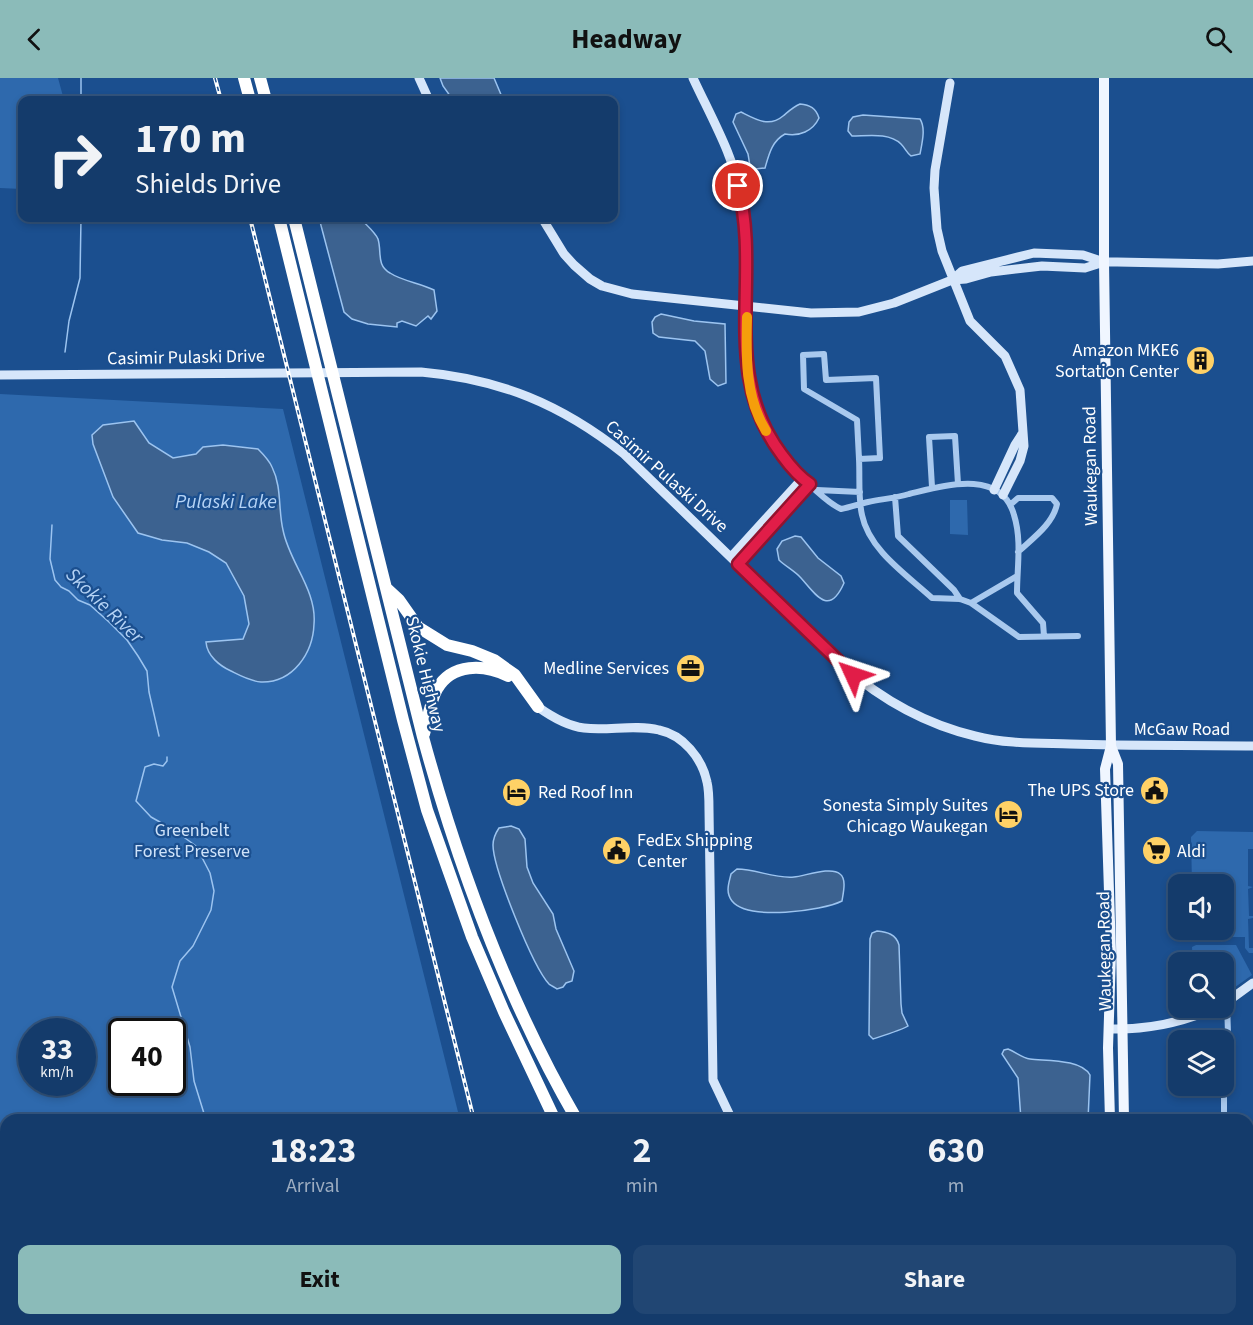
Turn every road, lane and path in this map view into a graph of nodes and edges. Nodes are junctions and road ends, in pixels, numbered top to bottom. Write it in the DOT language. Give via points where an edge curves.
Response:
graph roads {
  1 [pos="244,78"];
  2 [pos="260,78"];
  3 [pos="419,78"];
  4 [pos="693,78"];
  5 [pos="1104,78"];
  6 [pos="950,83"];
  7 [pos="249,96"];
  8 [pos="265,96"];
  9 [pos="427,96"];
  10 [pos="280,222"];
  11 [pos="295,222"];
  12 [pos="545,222"];
  13 [pos="1253,261"];
  14 [pos="1104,262"];
  15 [pos="952,280"];
  16 [pos="747,307"];
  17 [pos="0,375"];
  18 [pos="859,459"];
  19 [pos="810,484"];
  20 [pos="958,484"];
  21 [pos="932,488"];
  22 [pos="861,492"];
  23 [pos="999,492"];
  24 [pos="895,497"];
  25 [pos="861,503"];
  26 [pos="1010,505"];
  27 [pos="1018,552"];
  28 [pos="734,561"];
  29 [pos="1017,576"];
  30 [pos="386,588"];
  31 [pos="960,599"];
  32 [pos="971,603"];
  33 [pos="1044,636"];
  34 [pos="1078,636"];
  35 [pos="538,707"];
  36 [pos="423,737"];
  37 [pos="1111,746"];
  38 [pos="1253,746"];
  39 [pos="1253,983"];
  40 [pos="1234,997"];
  41 [pos="1186,1018"];
  42 [pos="1227,1018"];
  43 [pos="1110,1029"];
  44 [pos="1122,1029"];
  45 [pos="551,1114"];
  46 [pos="574,1114"];
  47 [pos="729,1114"];
  48 [pos="1110,1114"];
  49 [pos="1124,1114"];
  50 [pos="1224,1114"];
  1 -- 7 [label="highway"];
  2 -- 8 [label="highway"];
  3 -- 9 [label="street"];
  4 -- 16 [label="street" via="731,162 741,198"];
  5 -- 14 [label="main road, Waukegan Road"];
  6 -- 15 [label="street" via="934,188 936,229"];
  10 -- 45 [label="highway, Skokie Highway" via="427,810 472,937"];
  11 -- 30 [label="highway, Skokie Highway"];
  12 -- 16 [label="street" via="569,259 602,286 633,294"];
  13 -- 14 [label="street"];
  14 -- 15 [label="street" via="1085,268 1042,266"];
  14 -- 15 [label="street" via="1083,255 1034,253 962,271"];
  14 -- 37 [label="main road, Waukegan Road"];
  15 -- 16 [label="street" via="859,312 811,313"];
  15 -- 23 [label="street" via="970,321 1005,356 1020,390 1022,434"];
  16 -- 19 [label="street" via="746,361 754,405 775,446"];
  17 -- 28 [label="street, Casimir Pulaski Drive" via="421,372 476,379 526,394 586,426 624,454"];
  18 -- 18 [label="street" via="857,420 804,389 803,355 824,354 826,380 876,378 880,458"];
  18 -- 22 [label="street"];
  19 -- 22 [label="street"];
  19 -- 25 [label="street" via="841,509"];
  19 -- 28 [label="street"];
  20 -- 21 [label="street"];
  20 -- 21 [label="street" via="955,436 929,438"];
  20 -- 23 [label="street" via="983,485"];
  21 -- 24 [label="street"];
  22 -- 25 [label="street"];
  23 -- 26 [label="street"];
  24 -- 25 [label="street"];
  24 -- 31 [label="street" via="898,536"];
  25 -- 31 [label="street" via="865,526 885,555 932,598"];
  26 -- 27 [label="street" via="1017,527"];
  26 -- 27 [label="street" via="1018,498 1052,498 1056,504 1050,520"];
  27 -- 29 [label="street"];
  28 -- 37 [label="street, Casimir Pulaski Drive" via="856,678 916,716 975,736 1008,742"];
  29 -- 32 [label="street"];
  29 -- 33 [label="street" via="1017,593 1043,623"];
  30 -- 35 [label="highway" via="418,627 447,645 494,660 515,675"];
  30 -- 36 [label="highway, Skokie Highway"];
  31 -- 32 [label="street"];
  32 -- 33 [label="street" via="1019,637"];
  33 -- 34 [label="street"];
  35 -- 36 [label="highway" via="496,670 458,670 438,688"];
  35 -- 47 [label="street" via="551,717 583,728 658,729 686,744 702,768 708,782 709,810 713,1080"];
  36 -- 46 [label="highway, Skokie Highway" via="445,814 487,931 529,1030"];
  37 -- 38 [label="street, McGaw Road"];
  37 -- 43 [label="main road, Waukegan Road" via="1105,769"];
  37 -- 44 [label="main road, Waukegan Road" via="1118,764"];
  39 -- 40 [label="street"];
  41 -- 44 [label="street" via="1147,1028"];
  42 -- 50 [label="street" via="1229,1065"];
  43 -- 44 [label="street"];
  43 -- 48 [label="main road, Waukegan Road"];
  44 -- 49 [label="main road, Waukegan Road"];
}
